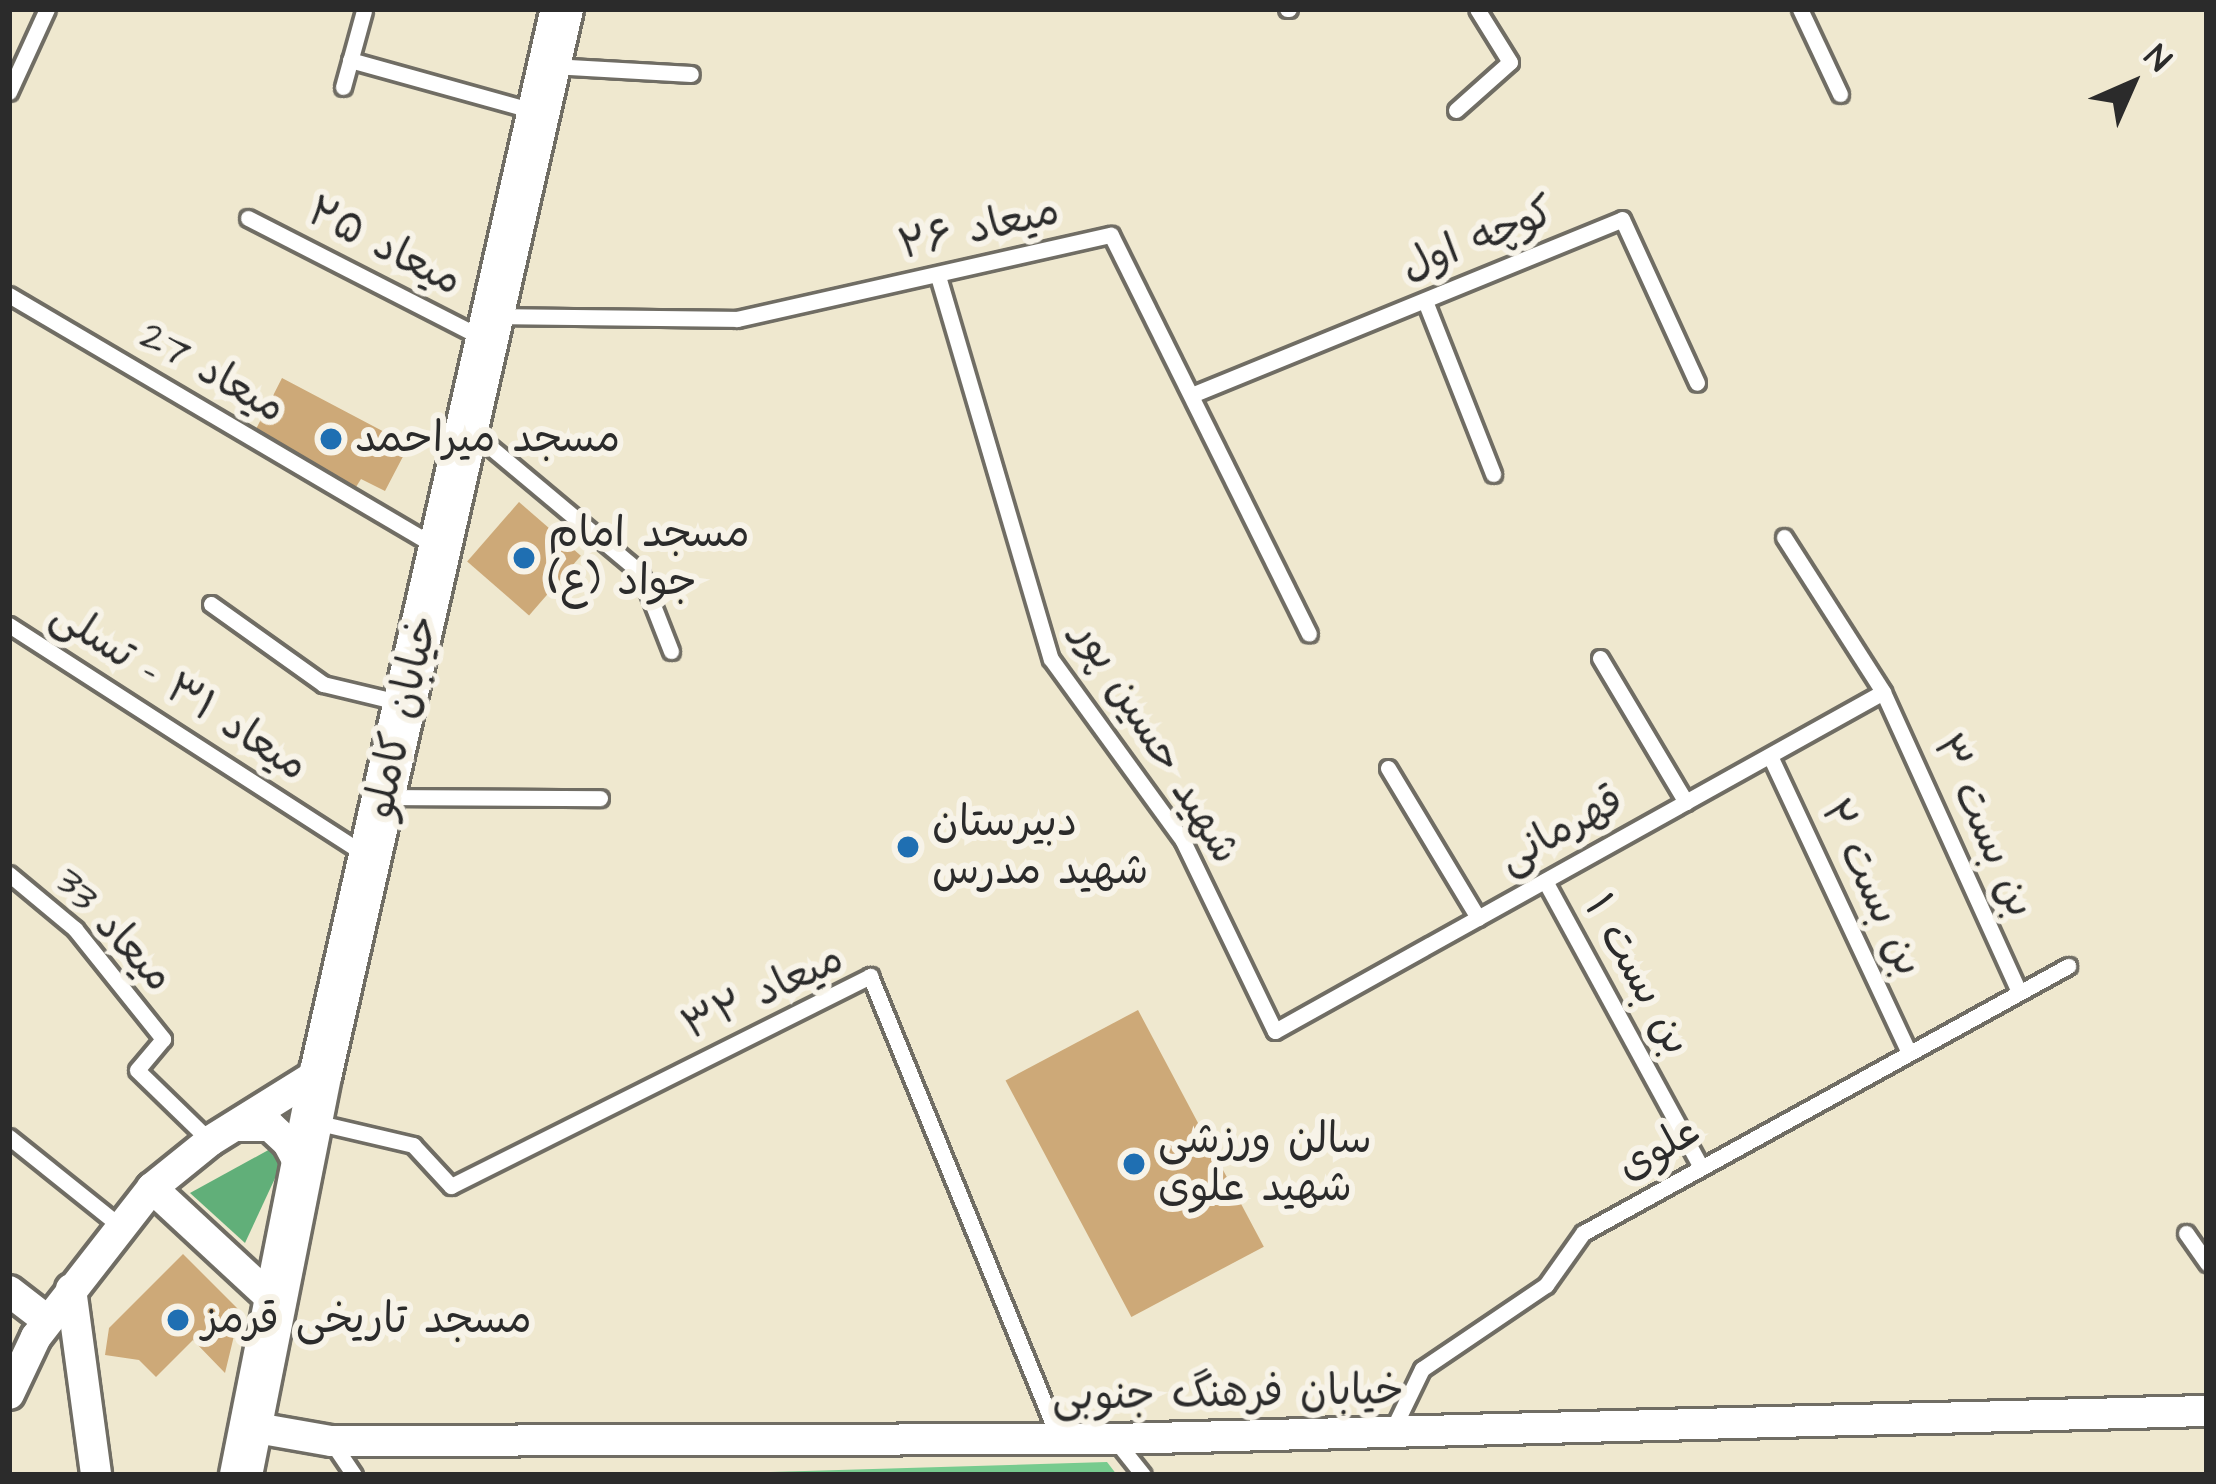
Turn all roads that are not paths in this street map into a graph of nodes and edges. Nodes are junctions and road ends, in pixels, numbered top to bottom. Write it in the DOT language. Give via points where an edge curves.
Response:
graph roads {
  1 [pos="47,9"];
  2 [pos="562,9"];
  3 [pos="1477,9"];
  4 [pos="1800,9"];
  5 [pos="364,11"];
  6 [pos="350,60"];
  7 [pos="550,66"];
  8 [pos="691,74"];
  9 [pos="343,87"];
  10 [pos="9,92"];
  11 [pos="1840,94"];
  12 [pos="1456,110"];
  13 [pos="539,112"];
  14 [pos="248,218"];
  15 [pos="938,276"];
  16 [pos="9,295"];
  17 [pos="1425,301"];
  18 [pos="490,328"];
  19 [pos="1697,383"];
  20 [pos="1194,394"];
  21 [pos="467,428"];
  22 [pos="1492,474"];
  23 [pos="1784,537"];
  24 [pos="440,549"];
  25 [pos="211,604"];
  26 [pos="9,625"];
  27 [pos="1309,633"];
  28 [pos="671,652"];
  29 [pos="1600,658"];
  30 [pos="1883,692"];
  31 [pos="405,704"];
  32 [pos="1770,756"];
  33 [pos="1388,768"];
  34 [pos="384,796"];
  35 [pos="600,798"];
  36 [pos="1686,802"];
  37 [pos="370,857"];
  38 [pos="9,874"];
  39 [pos="1545,881"];
  40 [pos="1478,918"];
  41 [pos="2068,966"];
  42 [pos="2018,989"];
  43 [pos="1275,1031"];
  44 [pos="1908,1050"];
  45 [pos="321,1072"];
  46 [pos="311,1121"];
  47 [pos="222,1133"];
  48 [pos="9,1137"];
  49 [pos="1701,1167"];
  50 [pos="302,1169"];
  51 [pos="152,1188"];
  52 [pos="119,1225"];
  53 [pos="2186,1233"];
  54 [pos="2207,1263"];
  55 [pos="71,1289"];
  56 [pos="9,1292"];
  57 [pos="276,1303"];
  58 [pos="48,1321"];
  59 [pos="9,1394"];
  60 [pos="2207,1411"];
  61 [pos="251,1427"];
  62 [pos="1391,1434"];
  63 [pos="1060,1439"];
  64 [pos="1114,1439"];
  65 [pos="331,1441"];
  66 [pos="96,1475"];
  67 [pos="208,1475"];
  68 [pos="241,1475"];
  69 [pos="354,1475"];
  70 [pos="1143,1475"];
  1 -- 10 [label="lane"];
  2 -- 7 [label="street, خیابان کاملو"];
  3 -- 12 [label="lane" via="1510,62"];
  4 -- 11 [label="lane"];
  5 -- 6 [label="lane"];
  6 -- 9 [label="lane"];
  6 -- 13 [label="lane"];
  7 -- 8 [label="lane"];
  7 -- 13 [label="street, خیابان کاملو"];
  13 -- 18 [label="street, خیابان کاملو"];
  14 -- 18 [label="lane, میعاد ۲۵"];
  15 -- 18 [label="lane, میعاد ۲۶" via="736,319"];
  15 -- 20 [label="lane, میعاد ۲۶" via="1111,235"];
  15 -- 43 [label="lane, شهید حسین پور" via="1051,659 1183,841"];
  16 -- 24 [label="lane, میعاد 27"];
  17 -- 19 [label="lane, کوچه اول" via="1622,219"];
  17 -- 20 [label="lane, کوچه اول"];
  17 -- 22 [label="lane"];
  18 -- 21 [label="street, خیابان کاملو"];
  20 -- 27 [label="lane, میعاد ۲۶"];
  21 -- 24 [label="street, خیابان کاملو"];
  21 -- 28 [label="lane" via="640,572"];
  23 -- 30 [label="lane, بن بست ۳"];
  24 -- 31 [label="street, خیابان کاملو"];
  25 -- 31 [label="lane" via="323,684"];
  26 -- 37 [label="lane, میعاد ۳۱ - تسلی"];
  29 -- 36 [label="lane"];
  30 -- 32 [label="lane, قهرمانی"];
  30 -- 42 [label="lane, بن بست ۳"];
  31 -- 34 [label="street, خیابان کاملو"];
  32 -- 36 [label="lane, قهرمانی"];
  32 -- 44 [label="lane, بن بست ۲"];
  33 -- 40 [label="lane"];
  34 -- 35 [label="lane"];
  34 -- 37 [label="street, خیابان کاملو"];
  36 -- 39 [label="lane, قهرمانی"];
  37 -- 45 [label="street, خیابان کاملو"];
  38 -- 47 [label="lane, میعاد 33" via="75,929 163,1039 137,1070"];
  39 -- 40 [label="lane, قهرمانی"];
  39 -- 49 [label="lane, بن بست ۱"];
  40 -- 43 [label="lane, قهرمانی"];
  41 -- 42 [label="lane, علوی"];
  42 -- 44 [label="lane, علوی"];
  44 -- 49 [label="lane, علوی"];
  45 -- 46 [label="street, خیابان کاملو"];
  45 -- 47 [label="street"];
  46 -- 50 [label="street, خیابان کاملو"];
  46 -- 63 [label="lane, میعاد ۳۲" via="413,1145 451,1186 870,976"];
  47 -- 50 [label="street" via="270,1126"];
  47 -- 51 [label="street"];
  48 -- 52 [label="lane"];
  49 -- 62 [label="lane, علوی" via="1583,1233 1546,1285 1422,1370"];
  50 -- 57 [label="street, خیابان کاملو"];
  51 -- 52 [label="street"];
  51 -- 57 [label="street"];
  52 -- 55 [label="street"];
  53 -- 54 [label="lane"];
  55 -- 58 [label="street"];
  55 -- 66 [label="street"];
  56 -- 58 [label="street"];
  57 -- 61 [label="street, خیابان کاملو"];
  58 -- 59 [label="street"];
  60 -- 62 [label="street, خیابان فرهنگ جنوبی"];
  61 -- 65 [label="street, خیابان فرهنگ جنوبی"];
  61 -- 67 [label="street"];
  61 -- 68 [label="street, خیابان کاملو"];
  62 -- 64 [label="street, خیابان فرهنگ جنوبی"];
  63 -- 64 [label="street, خیابان فرهنگ جنوبی"];
  63 -- 65 [label="street, خیابان فرهنگ جنوبی"];
  64 -- 70 [label="lane"];
  65 -- 69 [label="lane"];
}
